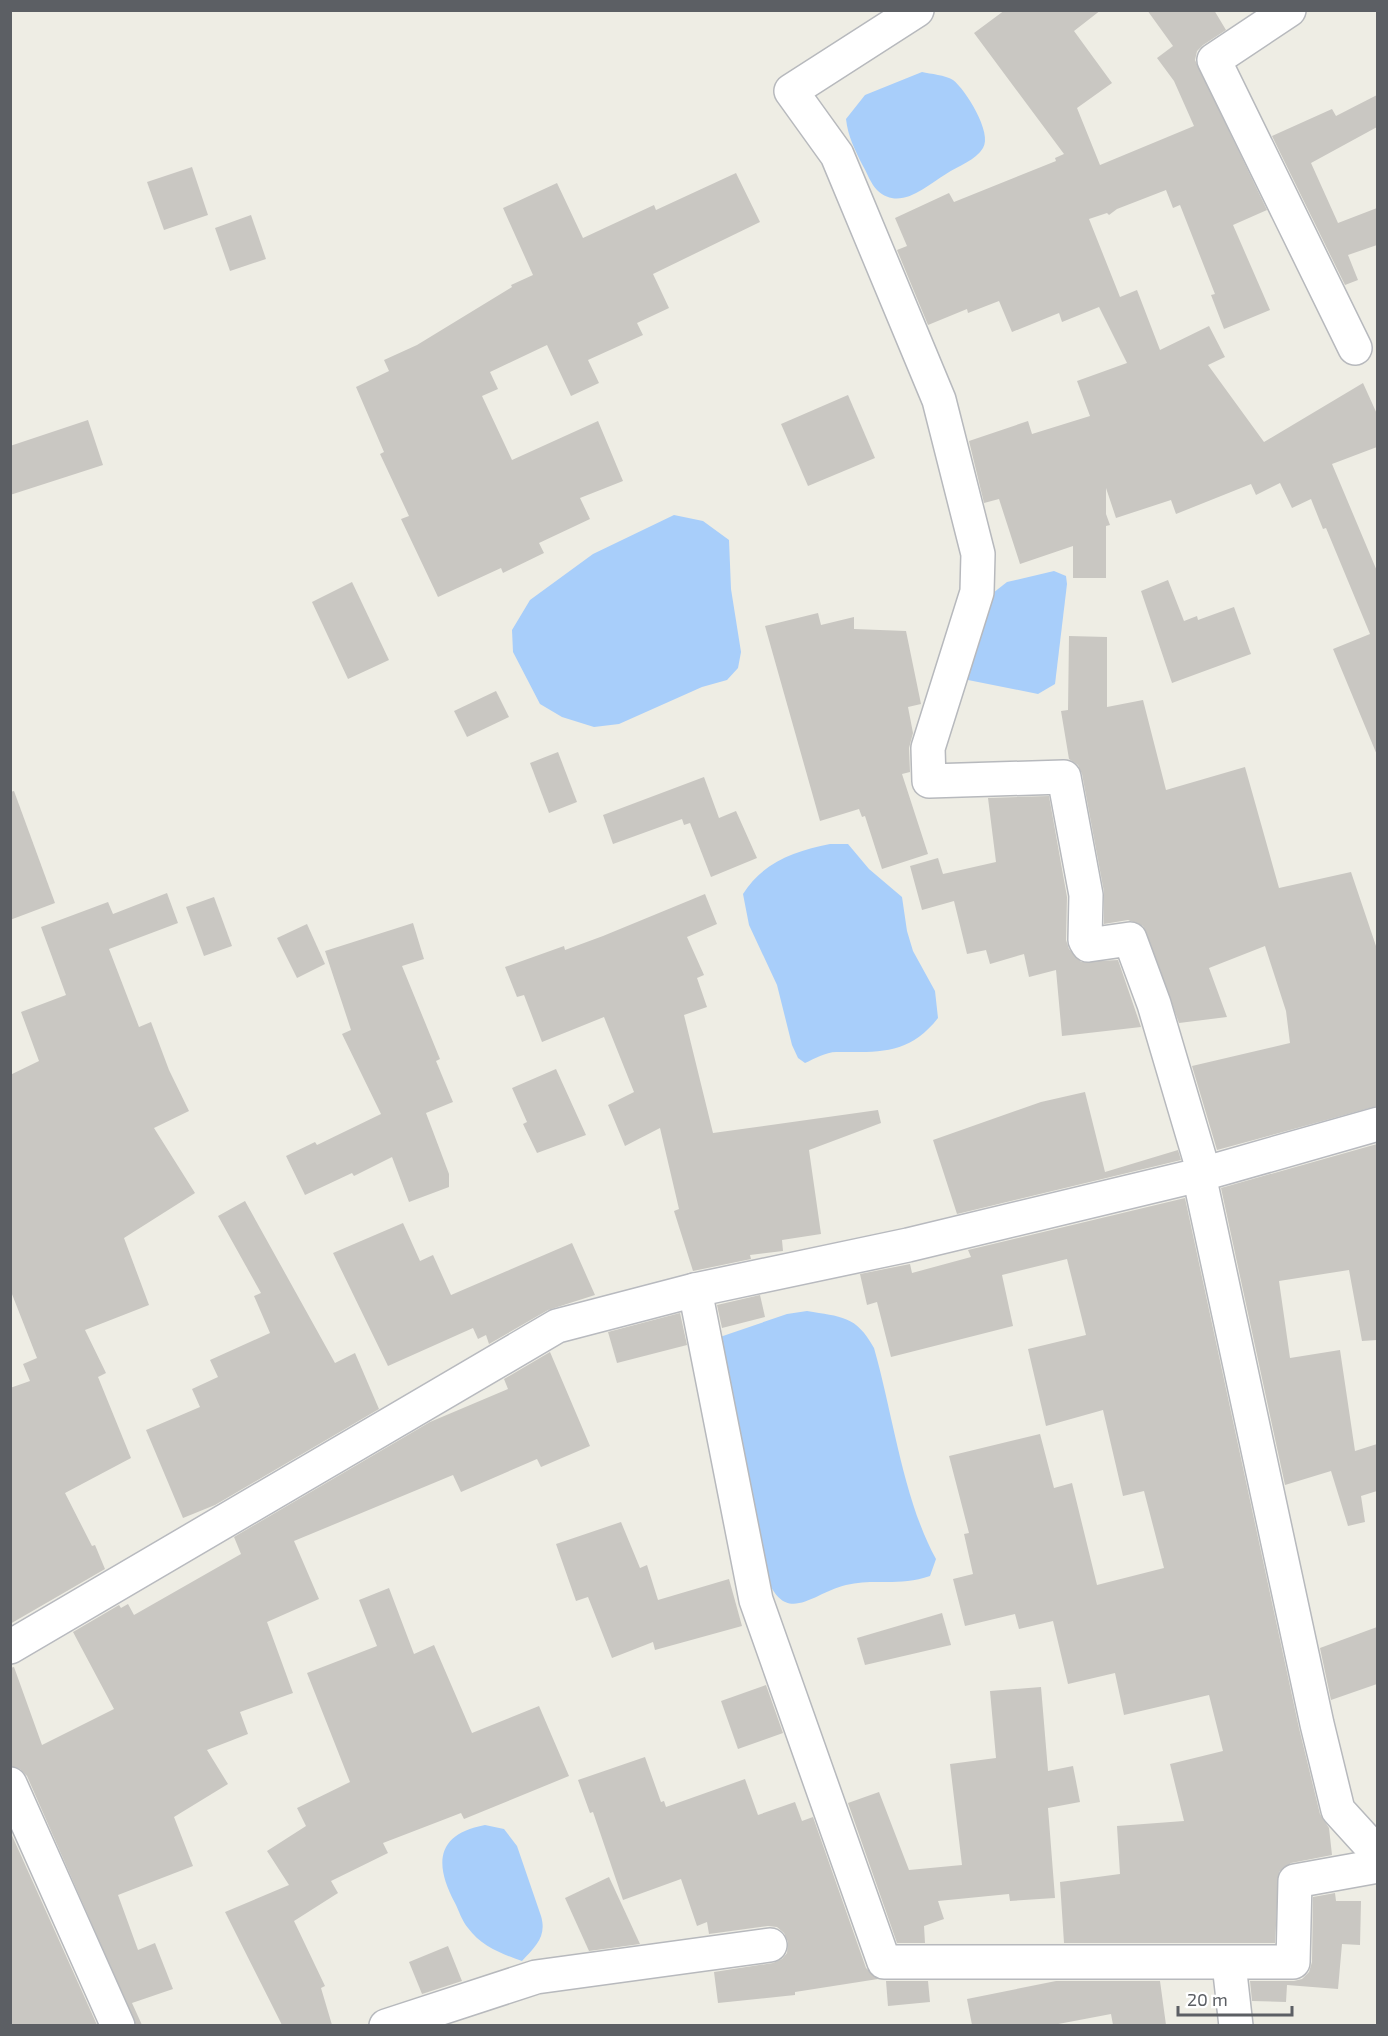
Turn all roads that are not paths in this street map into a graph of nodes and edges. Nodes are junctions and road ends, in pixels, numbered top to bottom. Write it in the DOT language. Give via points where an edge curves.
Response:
graph roads {
  1 [pos="917,10"];
  2 [pos="1289,10"];
  3 [pos="1355,348"];
  4 [pos="1377,1124"];
  5 [pos="1201,1174"];
  6 [pos="695,1290"];
  7 [pos="10,1647"];
  8 [pos="10,1784"];
  9 [pos="1377,1854"];
  10 [pos="1377,1866"];
  11 [pos="770,1945"];
  12 [pos="1229,1964"];
  13 [pos="117,2025"];
  14 [pos="386,2025"];
  15 [pos="1236,2025"];
  1 -- 5 [label="street" via="791,91 837,154 939,400 978,554 977,592 928,748 929,781 1064,777 1086,895 1085,940 1089,945 1130,939 1154,1004"];
  2 -- 3 [label="street" via="1214,60"];
  4 -- 5 [label="street"];
  5 -- 6 [label="street" via="908,1245"];
  5 -- 9 [label="street" via="1338,1810"];
  6 -- 7 [label="street" via="557,1326"];
  6 -- 12 [label="street" via="756,1600 884,1962"];
  8 -- 13 [label="street"];
  10 -- 12 [label="street" via="1295,1881 1293,1962"];
  11 -- 14 [label="street" via="536,1977"];
  12 -- 15 [label="street"];
}
